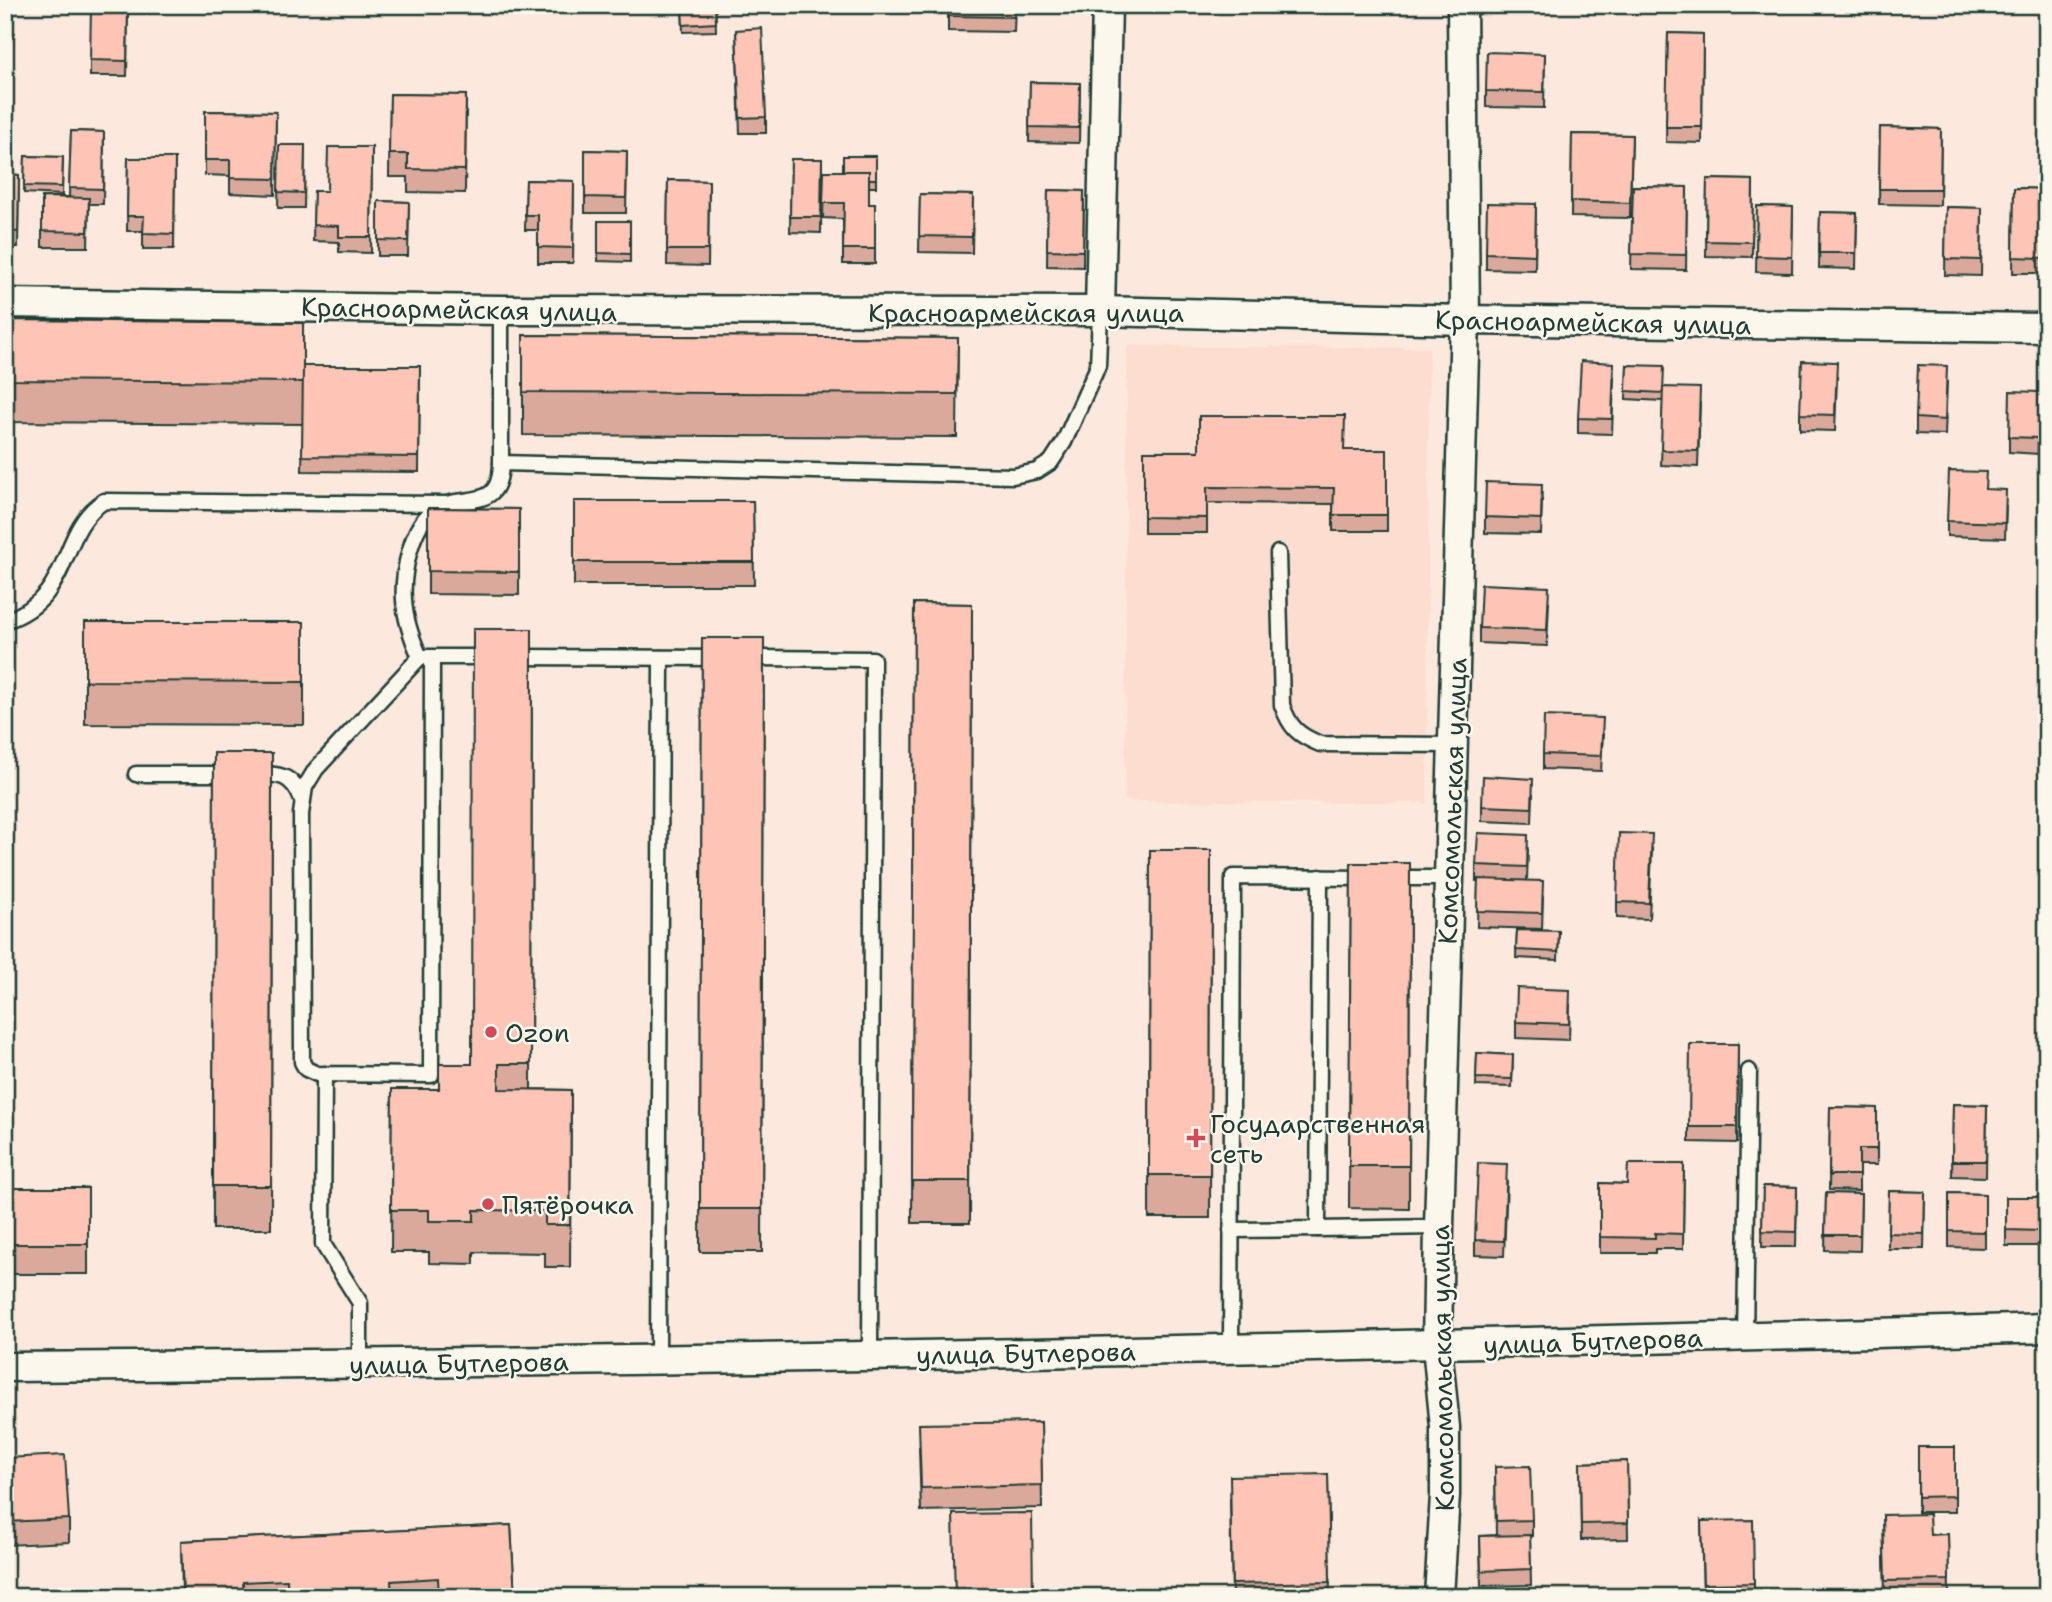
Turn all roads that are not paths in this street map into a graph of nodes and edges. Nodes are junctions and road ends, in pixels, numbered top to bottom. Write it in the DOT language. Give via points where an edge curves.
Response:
graph roads {
  1 [pos="1107,5"];
  2 [pos="1462,5"];
  3 [pos="5,303"];
  4 [pos="501,310"];
  5 [pos="1100,311"];
  6 [pos="1465,320"];
  7 [pos="2047,328"];
  8 [pos="501,463"];
  9 [pos="445,504"];
  10 [pos="1278,553"];
  11 [pos="5,621"];
  12 [pos="426,657"];
  13 [pos="661,658"];
  14 [pos="1454,745"];
  15 [pos="136,774"];
  16 [pos="302,800"];
  17 [pos="1320,877"];
  18 [pos="1450,878"];
  19 [pos="1749,1071"];
  20 [pos="324,1074"];
  21 [pos="1439,1227"];
  22 [pos="1318,1229"];
  23 [pos="1231,1230"];
  24 [pos="2047,1328"];
  25 [pos="1745,1337"];
  26 [pos="1437,1346"];
  27 [pos="1231,1350"];
  28 [pos="870,1356"];
  29 [pos="658,1360"];
  30 [pos="360,1365"];
  31 [pos="5,1367"];
  32 [pos="1439,1597"];
  1 -- 5 [label="street"];
  2 -- 6 [label="street, Комсомольская улица"];
  3 -- 4 [label="street, Красноармейская улица"];
  4 -- 5 [label="street, Красноармейская улица"];
  4 -- 8 [label="lane"];
  5 -- 6 [label="street, Красноармейская улица"];
  5 -- 8 [label="lane" via="1098,366 1064,442 1051,462 1037,471 1013,476"];
  6 -- 7 [label="street, Красноармейская улица"];
  6 -- 14 [label="street, Комсомольская улица"];
  8 -- 9 [label="lane" via="491,493 481,499"];
  9 -- 11 [label="lane" via="104,501 86,517 48,592"];
  9 -- 12 [label="lane" via="424,520 407,561 405,609 413,642"];
  10 -- 14 [label="lane" via="1282,705 1287,721 1303,737 1320,744"];
  12 -- 13 [label="lane"];
  12 -- 16 [label="lane" via="316,769"];
  12 -- 20 [label="lane" via="431,1075"];
  13 -- 28 [label="lane" via="873,659"];
  13 -- 29 [label="lane"];
  14 -- 18 [label="street, Комсомольская улица"];
  15 -- 16 [label="lane" via="278,774 291,782"];
  16 -- 20 [label="lane" via="302,1062 310,1072"];
  17 -- 18 [label="lane"];
  17 -- 22 [label="lane"];
  17 -- 23 [label="lane" via="1233,877"];
  18 -- 21 [label="street, Комсомольская улица"];
  19 -- 25 [label="lane"];
  20 -- 30 [label="lane" via="323,1244 360,1303"];
  21 -- 22 [label="lane"];
  21 -- 26 [label="street, Комсомольская улица"];
  22 -- 23 [label="lane"];
  23 -- 27 [label="lane"];
  24 -- 25 [label="street, улица Бутлерова"];
  25 -- 26 [label="street, улица Бутлерова"];
  26 -- 27 [label="street, улица Бутлерова"];
  26 -- 32 [label="street, Комсомольская улица" via="1445,1427"];
  27 -- 28 [label="street, улица Бутлерова"];
  28 -- 29 [label="street, улица Бутлерова"];
  29 -- 30 [label="street, улица Бутлерова"];
  30 -- 31 [label="street, улица Бутлерова"];
}
